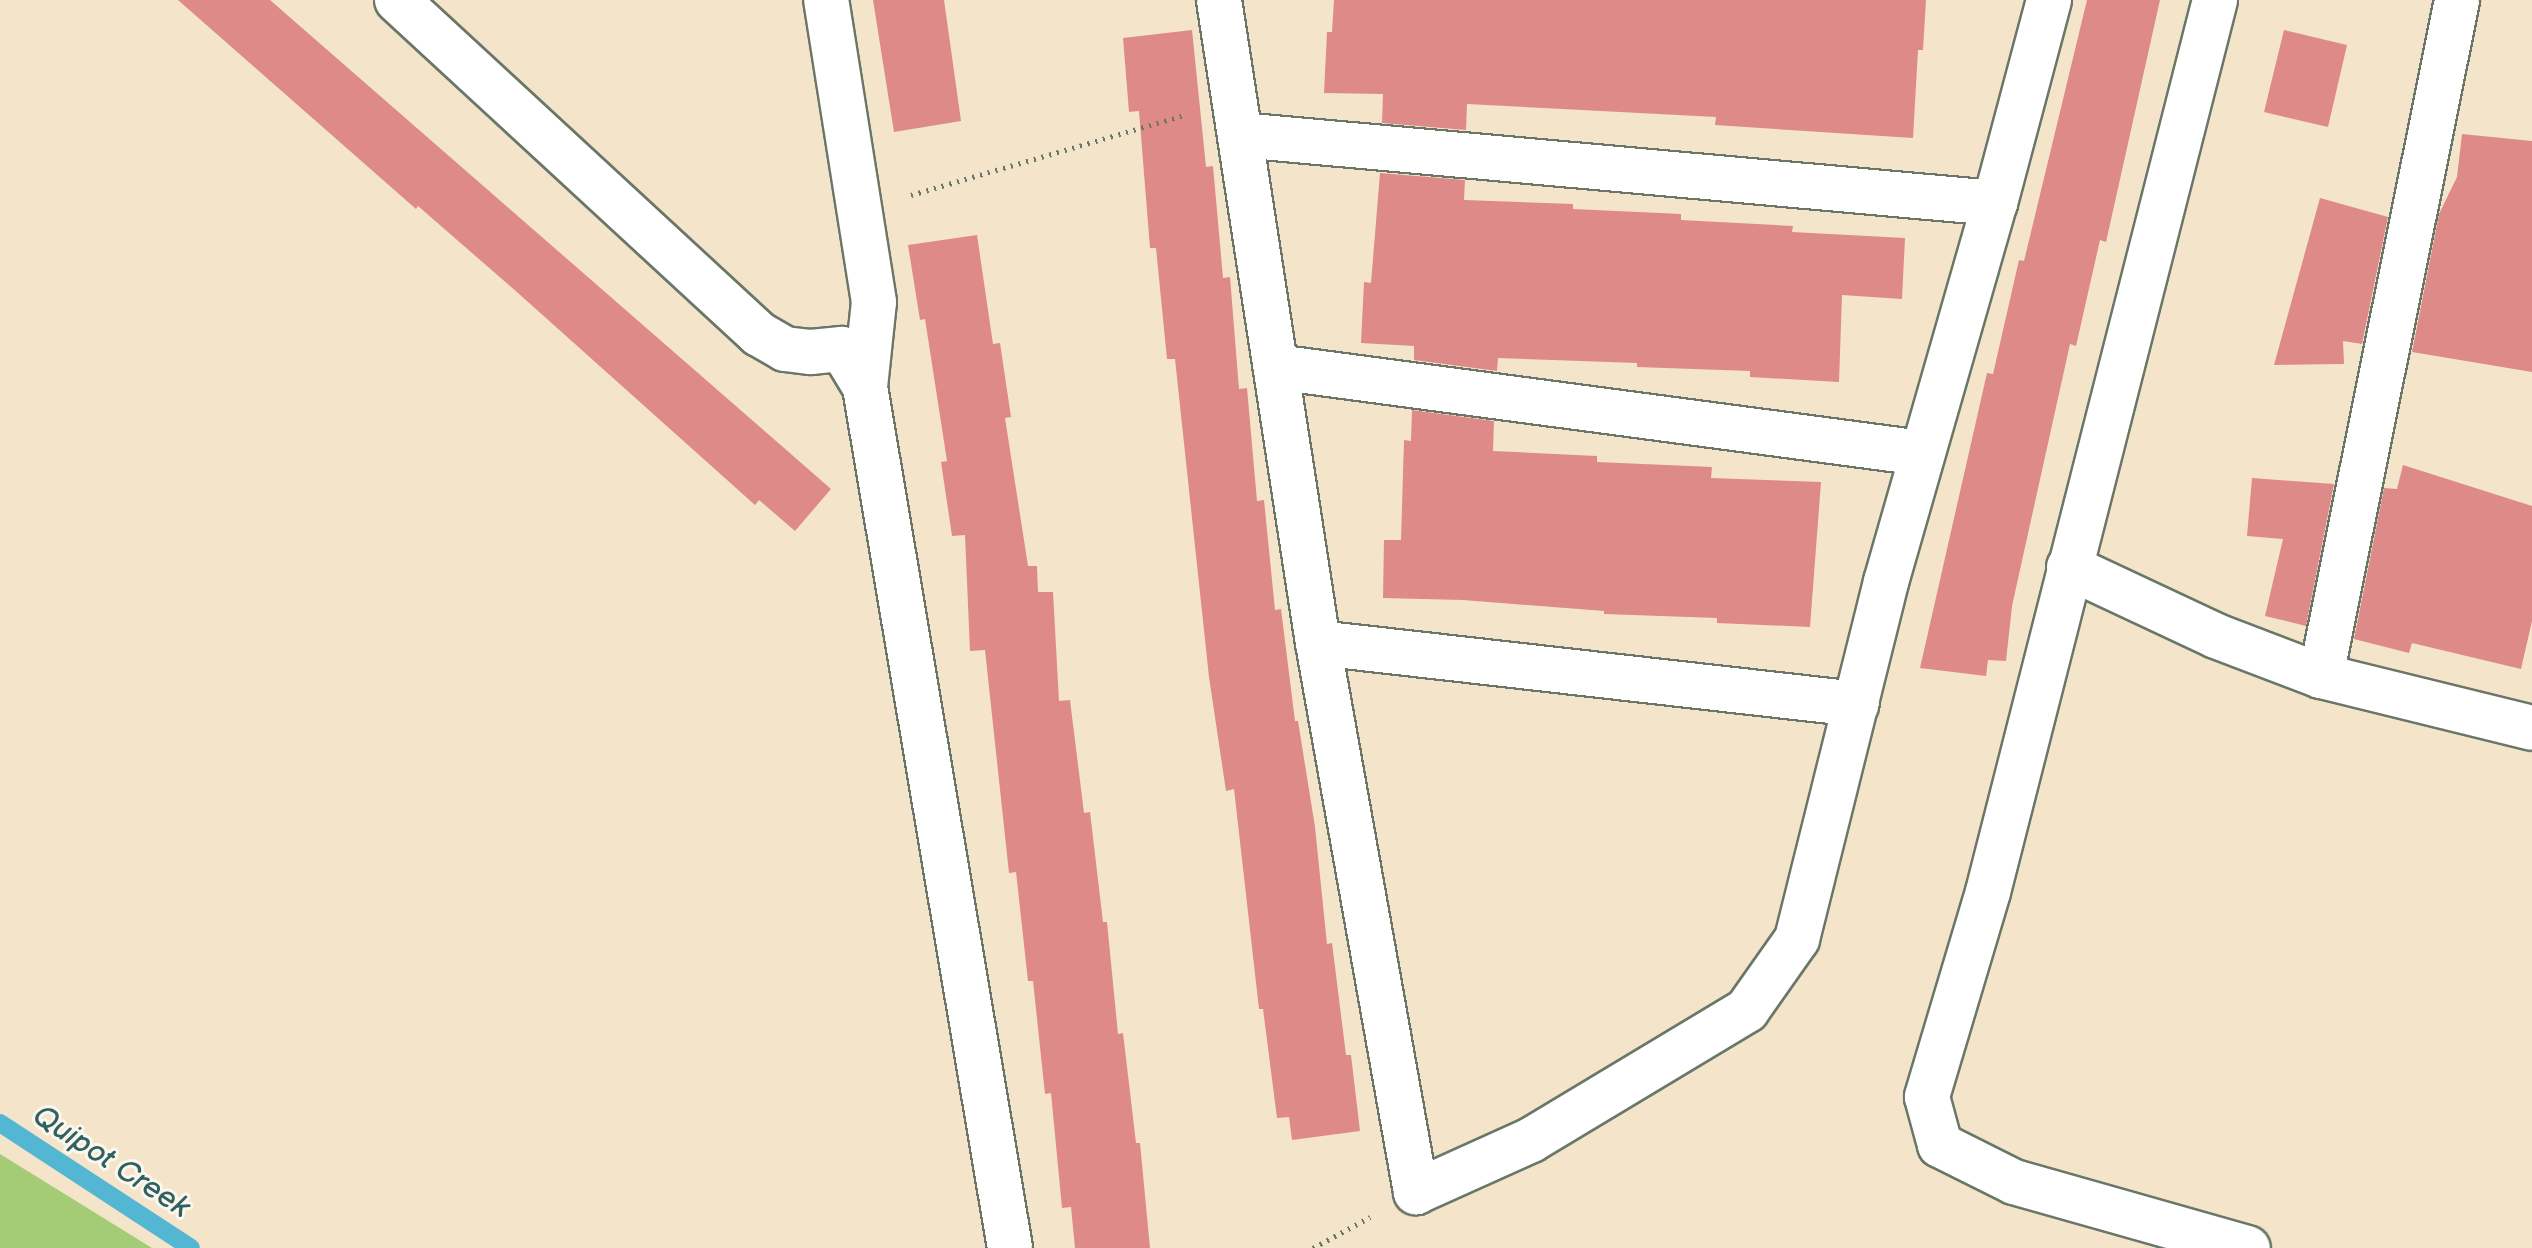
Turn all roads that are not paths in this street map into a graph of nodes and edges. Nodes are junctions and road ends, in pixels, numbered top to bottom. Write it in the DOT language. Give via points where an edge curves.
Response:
graph roads {
  1 [pos="397,0"];
  2 [pos="826,0"];
  3 [pos="1219,0"];
  4 [pos="2049,0"];
  5 [pos="2215,0"];
  6 [pos="2457,0"];
  7 [pos="1238,118"];
  8 [pos="1995,203"];
  9 [pos="1276,367"];
  10 [pos="865,387"];
  11 [pos="1921,453"];
  12 [pos="2069,567"];
  13 [pos="1318,643"];
  14 [pos="2321,676"];
  15 [pos="1857,704"];
  16 [pos="2532,728"];
  17 [pos="1010,1248"];
  18 [pos="2248,1248"];
  1 -- 10 [label="street" via="759,334 785,349 842,349"];
  2 -- 10 [label="street" via="874,302"];
  3 -- 7 [label="street"];
  4 -- 8 [label="street"];
  5 -- 12 [label="street"];
  6 -- 14 [label="street"];
  7 -- 8 [label="street"];
  7 -- 9 [label="street"];
  8 -- 11 [label="street"];
  9 -- 11 [label="street"];
  9 -- 13 [label="street"];
  10 -- 17 [label="street"];
  11 -- 15 [label="street"];
  12 -- 14 [label="street" via="2216,636"];
  12 -- 18 [label="street" via="1988,892 1927,1097 1940,1145 2014,1182"];
  13 -- 15 [label="street"];
  13 -- 15 [label="street" via="1416,1192 1531,1140 1747,1010 1797,939"];
  14 -- 16 [label="street"];
}
